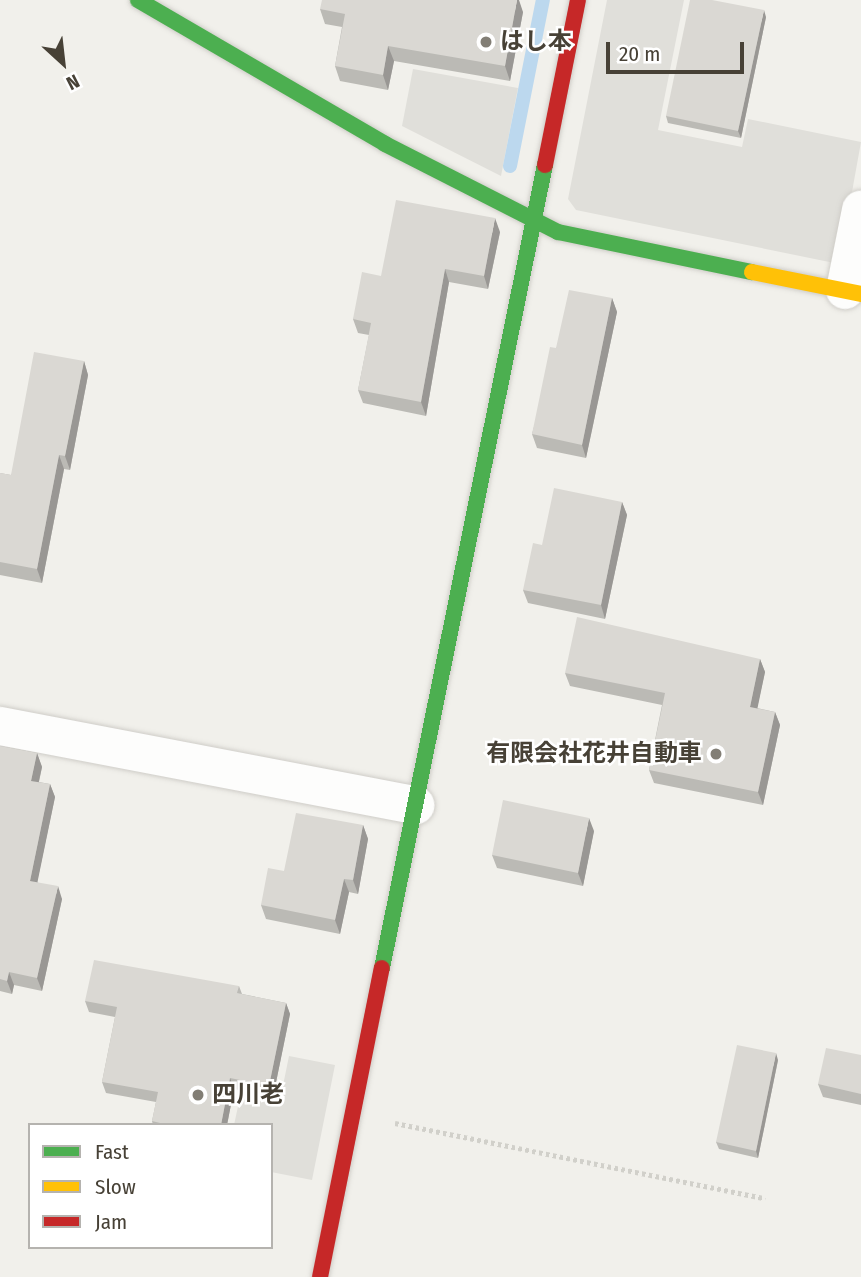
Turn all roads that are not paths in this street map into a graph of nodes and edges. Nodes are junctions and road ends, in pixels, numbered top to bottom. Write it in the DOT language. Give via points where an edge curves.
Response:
graph roads {
  1 [pos="138,0"];
  2 [pos="578,0"];
  3 [pos="861,210"];
  4 [pos="535,220"];
  5 [pos="853,292"];
  6 [pos="0,726"];
  7 [pos="416,805"];
  8 [pos="320,1277"];
  1 -- 4 [label="street" via="385,144"];
  2 -- 4 [label="street"];
  3 -- 5 [label="street"];
  4 -- 5 [label="street" via="558,232"];
  4 -- 7 [label="street"];
  6 -- 7 [label="street"];
  7 -- 8 [label="street"];
}
